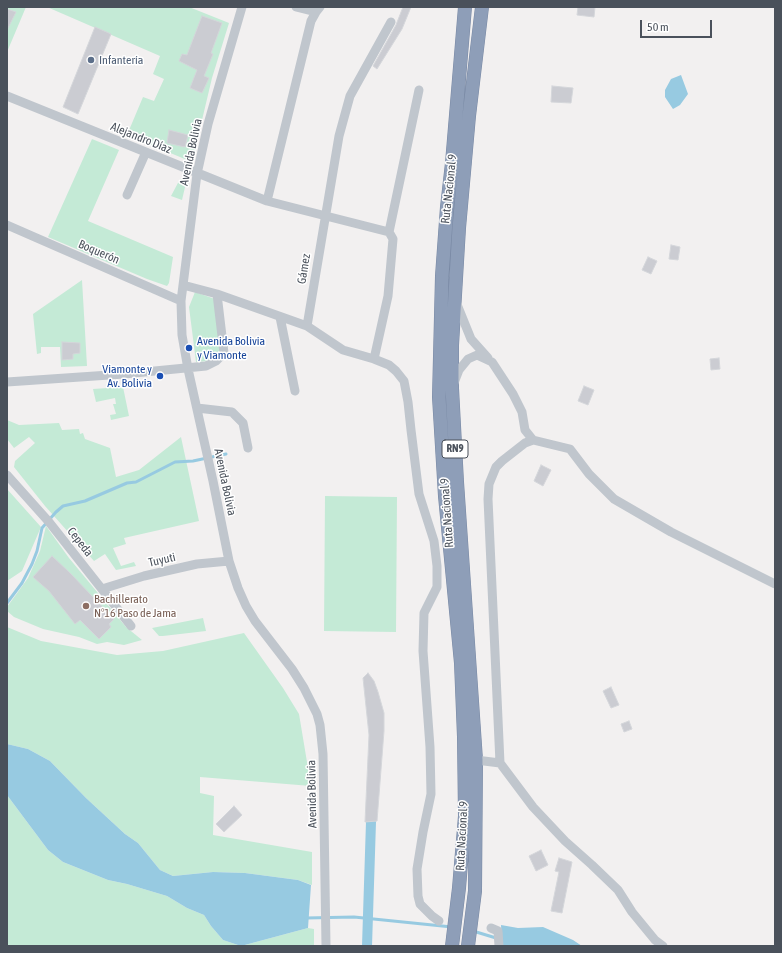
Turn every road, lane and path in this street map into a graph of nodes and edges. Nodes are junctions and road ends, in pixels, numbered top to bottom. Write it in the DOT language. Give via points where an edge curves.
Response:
graph roads {
  1 [pos="242,7"];
  2 [pos="296,7"];
  3 [pos="465,7"];
  4 [pos="482,7"];
  5 [pos="318,10"];
  6 [pos="391,22"];
  7 [pos="419,90"];
  8 [pos="7,96"];
  9 [pos="146,152"];
  10 [pos="198,174"];
  11 [pos="127,195"];
  12 [pos="267,201"];
  13 [pos="325,217"];
  14 [pos="7,225"];
  15 [pos="389,232"];
  16 [pos="182,285"];
  17 [pos="217,294"];
  18 [pos="181,300"];
  19 [pos="455,301"];
  20 [pos="280,317"];
  21 [pos="307,326"];
  22 [pos="374,359"];
  23 [pos="492,362"];
  24 [pos="188,368"];
  25 [pos="7,382"];
  26 [pos="452,388"];
  27 [pos="294,391"];
  28 [pos="197,408"];
  29 [pos="533,440"];
  30 [pos="248,448"];
  31 [pos="7,474"];
  32 [pos="230,561"];
  33 [pos="775,584"];
  34 [pos="102,589"];
  35 [pos="131,626"];
  36 [pos="476,760"];
  37 [pos="500,763"];
  38 [pos="439,921"];
  39 [pos="491,928"];
  40 [pos="326,946"];
  41 [pos="452,946"];
  42 [pos="468,946"];
  43 [pos="499,946"];
  44 [pos="663,946"];
  1 -- 10 [label="street, Avenida Bolivia" via="208,124"];
  2 -- 5 [label="street"];
  3 -- 41 [label="highway, Ruta Nacional 9 / RN9" via="442,276 439,397 461,663 464,730 465,816"];
  4 -- 19 [label="highway, Ruta Nacional 9 / RN9" via="459,228"];
  5 -- 12 [label="street" via="311,21"];
  6 -- 13 [label="street, Gámez" via="350,96 339,136"];
  7 -- 15 [label="street"];
  8 -- 9 [label="street, Alejandro Díaz"];
  9 -- 10 [label="street, Alejandro Díaz"];
  9 -- 11 [label="street"];
  10 -- 12 [label="street, Alejandro Díaz"];
  10 -- 16 [label="street, Avenida Bolivia"];
  12 -- 13 [label="street, Alejandro Díaz"];
  13 -- 15 [label="street, Alejandro Díaz"];
  13 -- 21 [label="street, Gámez"];
  14 -- 18 [label="street, Boquerón"];
  15 -- 22 [label="street" via="393,239 388,296"];
  16 -- 17 [label="street"];
  16 -- 18 [label="street, Avenida Bolivia"];
  17 -- 20 [label="street"];
  17 -- 24 [label="street" via="224,353 206,366"];
  18 -- 24 [label="street, Avenida Bolivia" via="182,335"];
  19 -- 23 [label="street" via="471,339"];
  19 -- 26 [label="highway, Ruta Nacional 9 / RN9"];
  20 -- 21 [label="street"];
  20 -- 27 [label="street"];
  21 -- 22 [label="street" via="343,350"];
  22 -- 38 [label="street" via="389,365 404,381 420,494 434,541 437,566 437,587 424,613 422,651 431,794 417,869 420,904"];
  23 -- 26 [label="street" via="477,355 468,359 459,370"];
  23 -- 29 [label="street" via="515,398 522,412 525,430"];
  24 -- 25 [label="street"];
  24 -- 28 [label="street, Avenida Bolivia"];
  26 -- 36 [label="highway, Ruta Nacional 9 / RN9"];
  28 -- 30 [label="street" via="232,412 243,423"];
  28 -- 32 [label="street, Avenida Bolivia"];
  29 -- 33 [label="street" via="570,449 589,474 614,499 671,532"];
  29 -- 37 [label="street" via="524,443 496,467 489,484"];
  31 -- 34 [label="street, Cepeda"];
  32 -- 34 [label="street, Tuyuti" via="197,564"];
  32 -- 40 [label="street, Avenida Bolivia" via="246,606 292,669 311,701 322,734"];
  34 -- 35 [label="street, Cepeda"];
  36 -- 37 [label="street"];
  36 -- 42 [label="highway, Ruta Nacional 9 / RN9" via="475,891"];
  37 -- 44 [label="street" via="533,807 618,890 632,912"];
  39 -- 43 [label="street" via="498,931"];
}
